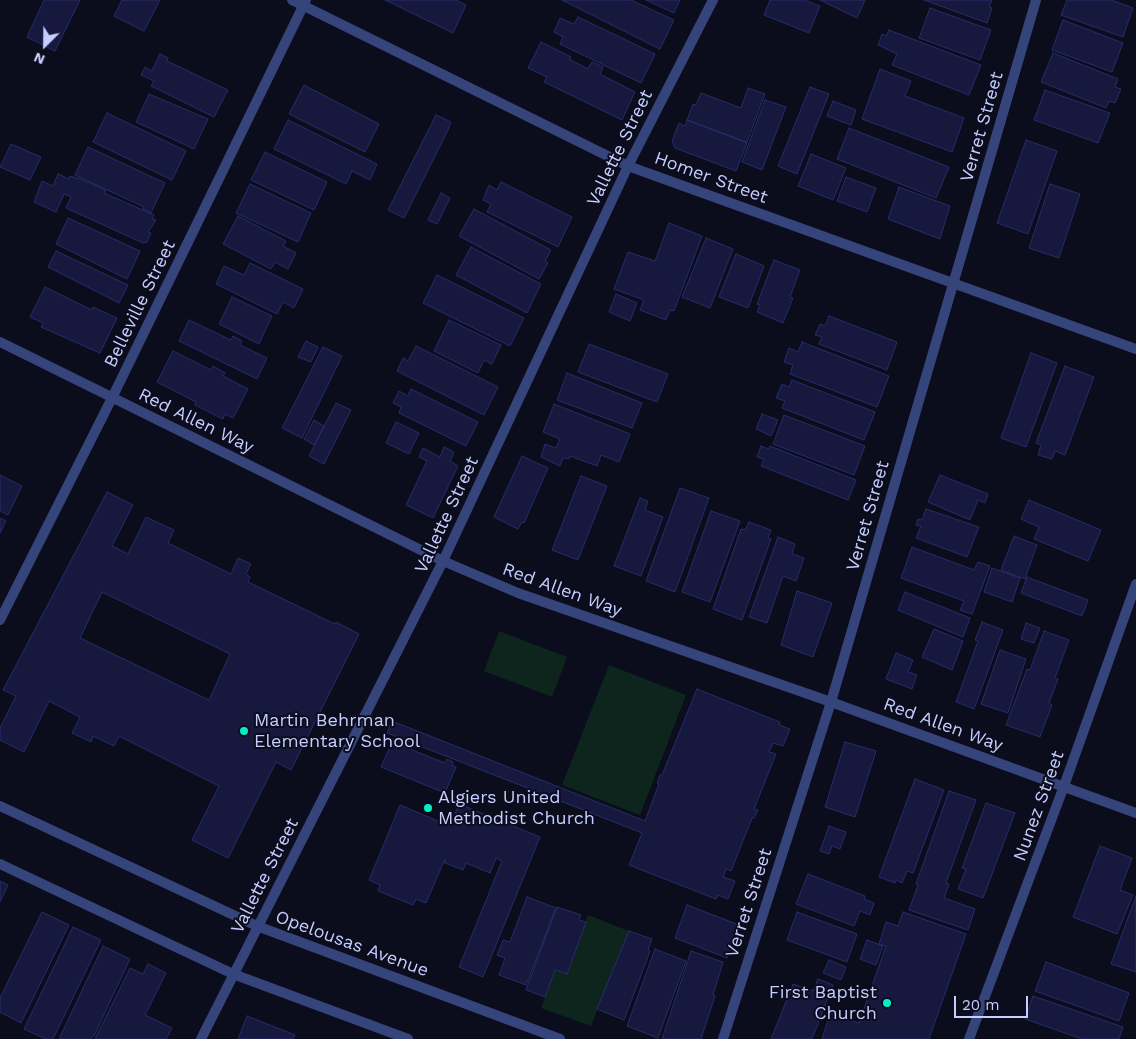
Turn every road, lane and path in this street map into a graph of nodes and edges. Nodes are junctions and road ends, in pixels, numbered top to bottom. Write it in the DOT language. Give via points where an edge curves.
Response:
graph roads {
  1 [pos="292,0"];
  2 [pos="713,0"];
  3 [pos="1036,0"];
  4 [pos="305,3"];
  5 [pos="628,166"];
  6 [pos="953,282"];
  7 [pos="0,342"];
  8 [pos="1136,350"];
  9 [pos="112,398"];
  10 [pos="443,562"];
  11 [pos="1136,584"];
  12 [pos="0,620"];
  13 [pos="832,702"];
  14 [pos="1064,786"];
  15 [pos="0,806"];
  16 [pos="1136,813"];
  17 [pos="0,864"];
  18 [pos="257,926"];
  19 [pos="234,974"];
  20 [pos="201,1039"];
  21 [pos="408,1039"];
  22 [pos="560,1039"];
  23 [pos="722,1039"];
  24 [pos="969,1039"];
  1 -- 4 [label="street, Homer Street"];
  2 -- 5 [label="street, Vallette Street"];
  3 -- 6 [label="street, Verret Street"];
  4 -- 5 [label="street, Homer Street"];
  4 -- 9 [label="street, Belleville Street"];
  5 -- 6 [label="street, Homer Street"];
  5 -- 10 [label="street, Vallette Street"];
  6 -- 8 [label="street, Homer Street"];
  6 -- 13 [label="street, Verret Street"];
  7 -- 9 [label="street, Red Allen Way"];
  9 -- 10 [label="street, Red Allen Way"];
  9 -- 12 [label="street, Belleville Street"];
  10 -- 13 [label="street, Red Allen Way" via="518,593"];
  10 -- 18 [label="street, Vallette Street"];
  11 -- 14 [label="street, Nunez Street"];
  13 -- 14 [label="street, Red Allen Way"];
  13 -- 23 [label="street, Verret Street"];
  14 -- 16 [label="street, Red Allen Way"];
  14 -- 24 [label="street, Nunez Street"];
  15 -- 18 [label="street, Opelousas Avenue"];
  17 -- 19 [label="street"];
  18 -- 19 [label="street, Vallette Street"];
  18 -- 22 [label="street, Opelousas Avenue"];
  19 -- 20 [label="street, Vallette Street"];
  19 -- 21 [label="street"];
}
